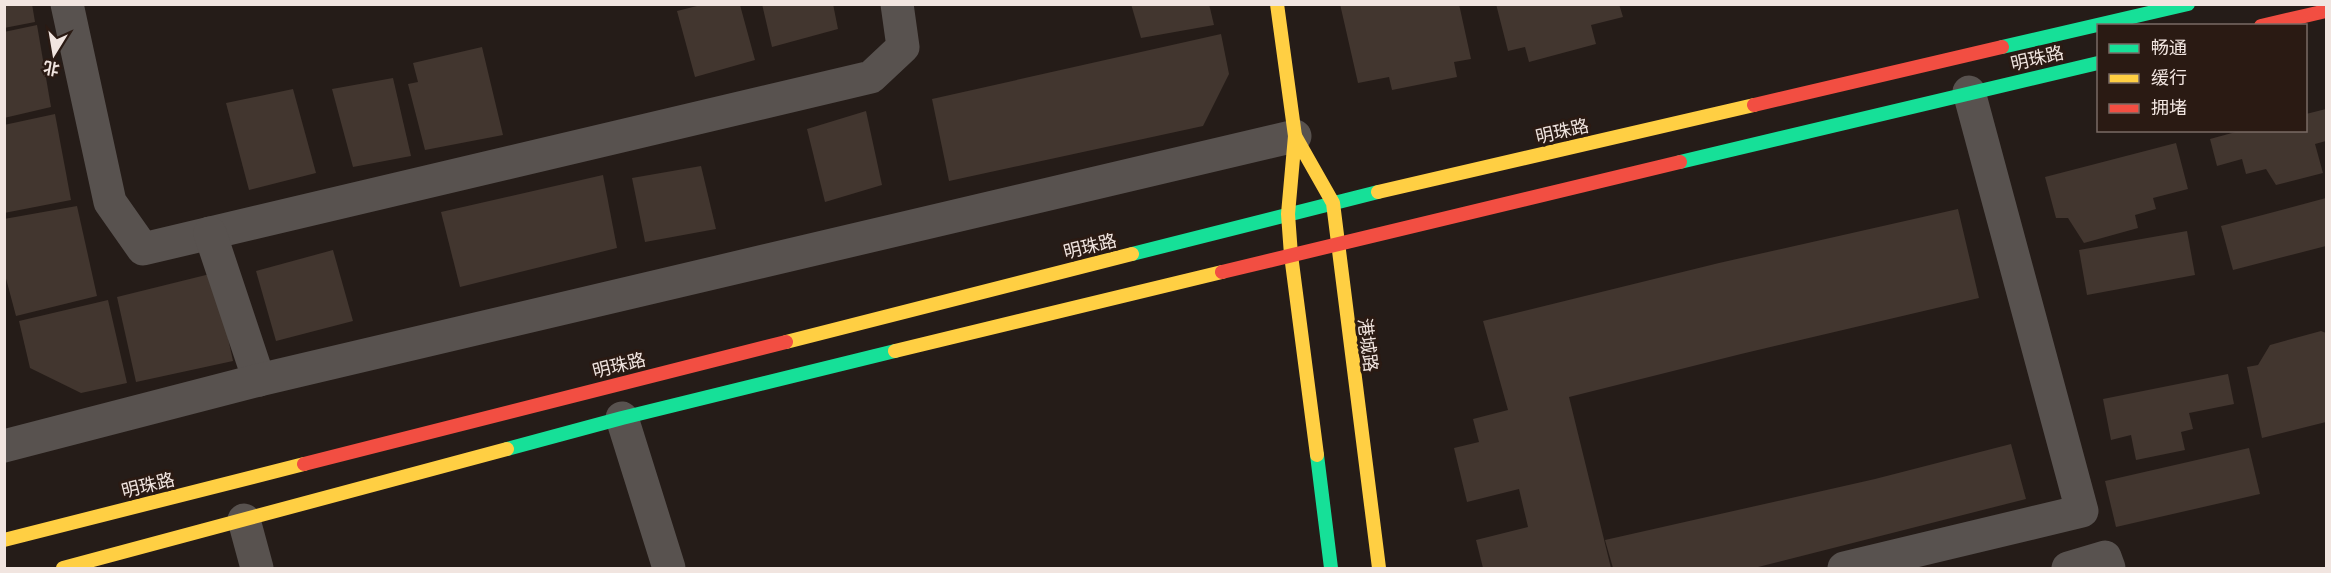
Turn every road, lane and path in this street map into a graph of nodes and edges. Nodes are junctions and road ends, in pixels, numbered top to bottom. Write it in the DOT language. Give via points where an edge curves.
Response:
graph roads {
  1 [pos="66,4"];
  2 [pos="897,4"];
  3 [pos="1277,4"];
  4 [pos="2188,4"];
  5 [pos="2326,11"];
  6 [pos="2102,24"];
  7 [pos="2270,24"];
  8 [pos="2097,25"];
  9 [pos="2097,63"];
  10 [pos="1969,92"];
  11 [pos="1295,136"];
  12 [pos="1333,203"];
  13 [pos="1288,214"];
  14 [pos="210,233"];
  15 [pos="1337,244"];
  16 [pos="1291,255"];
  17 [pos="259,380"];
  18 [pos="622,418"];
  19 [pos="4,446"];
  20 [pos="244,520"];
  21 [pos="4,540"];
  22 [pos="63,568"];
  23 [pos="257,568"];
  24 [pos="669,568"];
  25 [pos="1331,568"];
  26 [pos="1379,568"];
  27 [pos="1844,568"];
  28 [pos="2068,568"];
  29 [pos="2109,568"];
  1 -- 14 [label="street" via="110,202 143,249"];
  2 -- 14 [label="street" via="903,47 871,76"];
  3 -- 11 [label="street, 港城路"];
  4 -- 6 [label="street, 明珠路"];
  5 -- 7 [label="street"];
  8 -- 12 [label="street, 明珠路"];
  9 -- 10 [label="street, 明珠路"];
  10 -- 15 [label="street, 明珠路"];
  10 -- 27 [label="street" via="2082,511"];
  11 -- 12 [label="street, 港城路"];
  11 -- 13 [label="street, 港城路"];
  11 -- 17 [label="street"];
  12 -- 13 [label="street, 明珠路"];
  12 -- 15 [label="street, 港城路"];
  13 -- 16 [label="street, 港城路"];
  13 -- 21 [label="street, 明珠路"];
  14 -- 17 [label="street"];
  15 -- 16 [label="street, 明珠路"];
  15 -- 26 [label="street, 港城路"];
  16 -- 18 [label="street, 明珠路"];
  16 -- 25 [label="street, 港城路"];
  17 -- 19 [label="street"];
  18 -- 20 [label="street, 明珠路"];
  18 -- 24 [label="street"];
  20 -- 22 [label="street, 明珠路"];
  20 -- 23 [label="street"];
  28 -- 29 [label="street" via="2105,557"];
}
